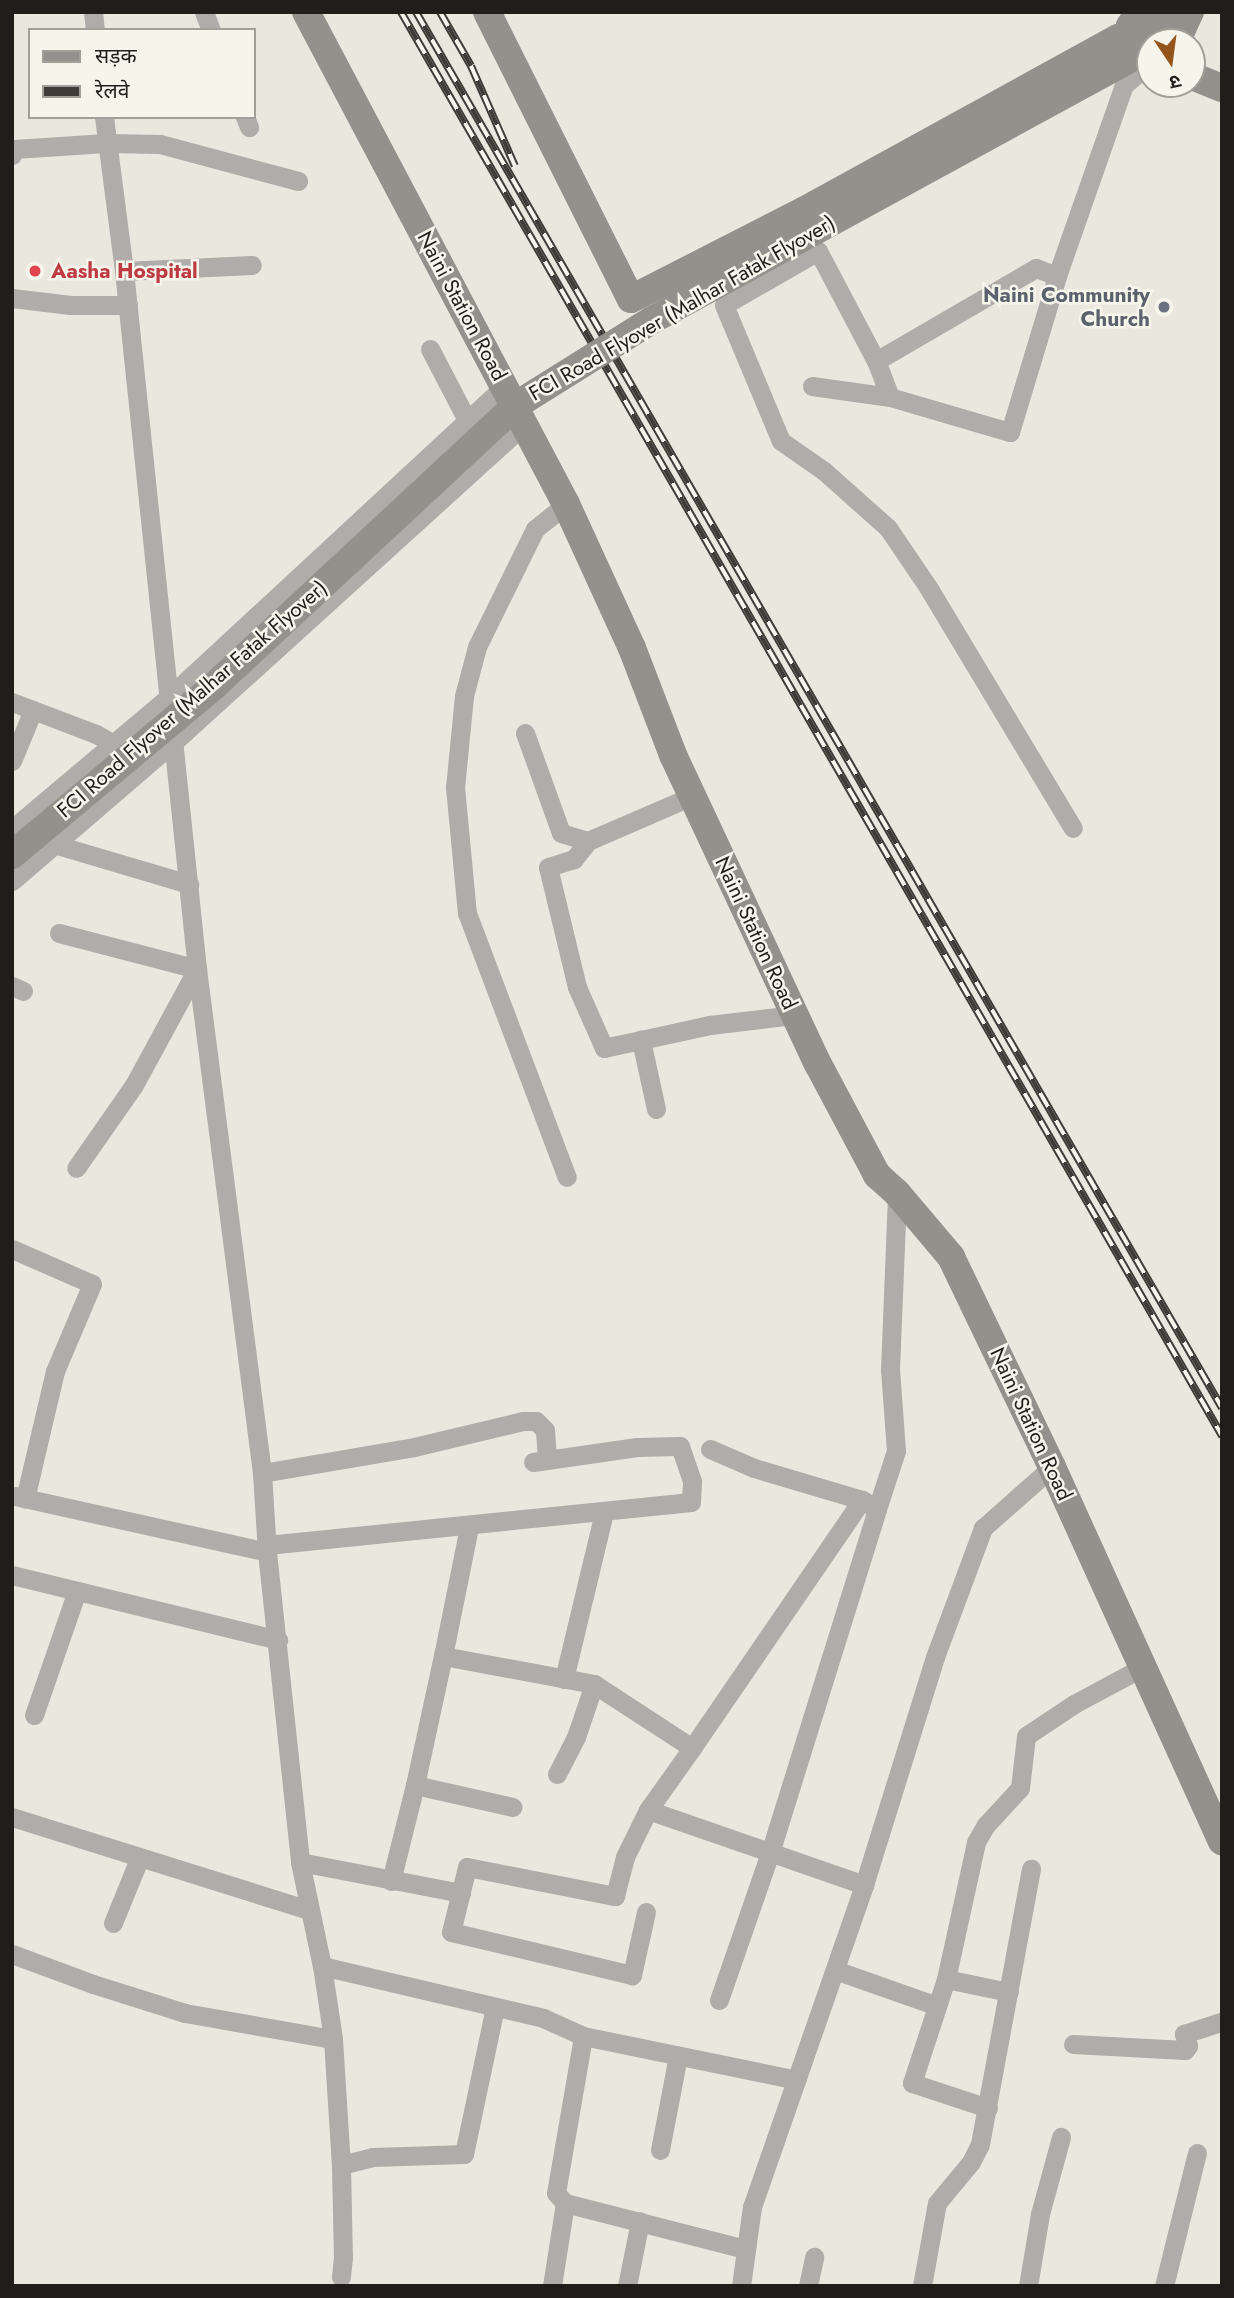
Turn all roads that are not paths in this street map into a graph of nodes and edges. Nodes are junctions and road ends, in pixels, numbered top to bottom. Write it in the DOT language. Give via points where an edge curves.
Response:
graph roads {
  1 [pos="306,12"];
  2 [pos="486,12"];
  3 [pos="1139,12"];
  4 [pos="1170,12"];
  5 [pos="1191,12"];
  6 [pos="1183,28"];
  7 [pos="1136,37"];
  8 [pos="1136,49"];
  9 [pos="1136,73"];
  10 [pos="104,119"];
  11 [pos="106,143"];
  12 [pos="12,155"];
  13 [pos="298,181"];
  14 [pos="252,265"];
  15 [pos="124,271"];
  16 [pos="1057,276"];
  17 [pos="12,298"];
  18 [pos="128,305"];
  19 [pos="430,349"];
  20 [pos="876,361"];
  21 [pos="812,386"];
  22 [pos="505,387"];
  23 [pos="890,397"];
  24 [pos="467,420"];
  25 [pos="524,424"];
  26 [pos="566,505"];
  27 [pos="171,695"];
  28 [pos="12,702"];
  29 [pos="33,710"];
  30 [pos="525,733"];
  31 [pos="175,741"];
  32 [pos="112,743"];
  33 [pos="12,761"];
  34 [pos="692,796"];
  35 [pos="1073,828"];
  36 [pos="12,829"];
  37 [pos="589,841"];
  38 [pos="57,845"];
  39 [pos="12,855"];
  40 [pos="12,881"];
  41 [pos="189,884"];
  42 [pos="59,933"];
  43 [pos="197,969"];
  44 [pos="794,1015"];
  45 [pos="641,1040"];
  46 [pos="656,1110"];
  47 [pos="76,1168"];
  48 [pos="567,1177"];
  49 [pos="897,1193"];
  50 [pos="12,1249"];
  51 [pos="710,1449"];
  52 [pos="1052,1467"];
  53 [pos="262,1473"];
  54 [pos="19,1497"];
  55 [pos="870,1505"];
  56 [pos="604,1512"];
  57 [pos="469,1527"];
  58 [pos="267,1548"];
  59 [pos="12,1575"];
  60 [pos="77,1591"];
  61 [pos="278,1640"];
  62 [pos="443,1656"];
  63 [pos="1143,1667"];
  64 [pos="564,1679"];
  65 [pos="594,1684"];
  66 [pos="34,1715"];
  67 [pos="692,1748"];
  68 [pos="557,1774"];
  69 [pos="415,1784"];
  70 [pos="513,1807"];
  71 [pos="648,1810"];
  72 [pos="12,1817"];
  73 [pos="1222,1841"];
  74 [pos="770,1853"];
  75 [pos="139,1859"];
  76 [pos="300,1862"];
  77 [pos="1031,1869"];
  78 [pos="391,1881"];
  79 [pos="864,1885"];
  80 [pos="461,1893"];
  81 [pos="309,1910"];
  82 [pos="646,1912"];
  83 [pos="113,1923"];
  84 [pos="12,1954"];
  85 [pos="321,1966"];
  86 [pos="835,1970"];
  87 [pos="946,1979"];
  88 [pos="1009,1992"];
  89 [pos="719,2000"];
  90 [pos="937,2006"];
  91 [pos="495,2007"];
  92 [pos="1222,2022"];
  93 [pos="583,2036"];
  94 [pos="333,2039"];
  95 [pos="1073,2043"];
  96 [pos="678,2056"];
  97 [pos="797,2080"];
  98 [pos="988,2108"];
  99 [pos="1061,2137"];
  100 [pos="660,2150"];
  101 [pos="1197,2154"];
  102 [pos="341,2165"];
  103 [pos="565,2203"];
  104 [pos="640,2221"];
  105 [pos="746,2249"];
  106 [pos="814,2257"];
  107 [pos="341,2277"];
  108 [pos="552,2286"];
  109 [pos="627,2286"];
  110 [pos="741,2286"];
  111 [pos="808,2286"];
  112 [pos="922,2286"];
  113 [pos="1028,2286"];
  114 [pos="1164,2286"];
  1 -- 22 [label="street, Naini Station Road"];
  2 -- 8 [label="street" via="631,299 816,204 1118,38"];
  3 -- 7 [label="street" via="1129,26"];
  4 -- 39 [label="street, FCI Road Flyover (Malhar Fatak Flyover), bridge" via="1137,55 663,314 515,406 223,678"];
  5 -- 6 [label="street"];
  9 -- 16 [label="street" via="1124,85"];
  10 -- 11 [label="street"];
  11 -- 12 [label="street" via="13,149"];
  11 -- 13 [label="street" via="160,144"];
  11 -- 15 [label="street"];
  14 -- 15 [label="street"];
  15 -- 18 [label="street"];
  16 -- 20 [label="street" via="1036,268"];
  16 -- 23 [label="street" via="1010,432"];
  17 -- 18 [label="street"];
  18 -- 27 [label="street"];
  19 -- 24 [label="street"];
  20 -- 23 [label="street"];
  20 -- 35 [label="street" via="818,251 724,304 781,442 824,471 888,528"];
  21 -- 23 [label="street"];
  22 -- 24 [label="street"];
  22 -- 25 [label="street, Naini Station Road"];
  24 -- 27 [label="street"];
  25 -- 26 [label="street, Naini Station Road"];
  25 -- 31 [label="street"];
  26 -- 34 [label="street, Naini Station Road" via="632,648"];
  26 -- 48 [label="street" via="535,529 477,647 464,695 455,787 467,913"];
  27 -- 31 [label="street"];
  27 -- 32 [label="street"];
  28 -- 29 [label="street"];
  29 -- 32 [label="street"];
  29 -- 33 [label="street"];
  30 -- 37 [label="street" via="561,833"];
  31 -- 38 [label="street"];
  31 -- 41 [label="street"];
  32 -- 36 [label="street"];
  34 -- 37 [label="street"];
  34 -- 44 [label="street, Naini Station Road"];
  37 -- 45 [label="street" via="574,859 548,867 556,907 578,987 604,1048"];
  38 -- 40 [label="street"];
  38 -- 41 [label="street"];
  41 -- 43 [label="street"];
  42 -- 43 [label="street"];
  43 -- 47 [label="street" via="134,1085"];
  43 -- 53 [label="street"];
  44 -- 45 [label="street" via="710,1025"];
  44 -- 49 [label="street, Naini Station Road" via="877,1175"];
  45 -- 46 [label="street"];
  49 -- 52 [label="street, Naini Station Road" via="951,1257"];
  49 -- 55 [label="street" via="890,1370 896,1451"];
  50 -- 54 [label="street" via="92,1284 55,1371"];
  51 -- 55 [label="street"];
  52 -- 63 [label="street, Naini Station Road"];
  52 -- 79 [label="street" via="983,1528 935,1657"];
  53 -- 56 [label="street" via="414,1447 523,1420 536,1421 545,1430 540,1461 637,1447 680,1446 692,1482 691,1502"];
  53 -- 58 [label="street"];
  54 -- 58 [label="street"];
  55 -- 67 [label="street"];
  55 -- 74 [label="street"];
  56 -- 57 [label="street"];
  56 -- 64 [label="street"];
  57 -- 58 [label="street"];
  57 -- 62 [label="street"];
  58 -- 61 [label="street"];
  59 -- 60 [label="street"];
  60 -- 61 [label="street"];
  60 -- 66 [label="street"];
  61 -- 76 [label="street"];
  62 -- 64 [label="street"];
  62 -- 69 [label="street"];
  63 -- 73 [label="street, Naini Station Road"];
  63 -- 87 [label="street" via="1074,1703 1026,1736 1020,1788 976,1842"];
  64 -- 65 [label="street"];
  65 -- 67 [label="street"];
  65 -- 68 [label="street" via="576,1737"];
  67 -- 71 [label="street"];
  69 -- 70 [label="street"];
  69 -- 78 [label="street"];
  71 -- 74 [label="street"];
  71 -- 80 [label="street" via="625,1857 615,1896 467,1867"];
  72 -- 75 [label="street"];
  74 -- 79 [label="street"];
  74 -- 89 [label="street"];
  75 -- 81 [label="street"];
  75 -- 83 [label="street"];
  76 -- 78 [label="street"];
  76 -- 81 [label="street"];
  77 -- 88 [label="street"];
  78 -- 80 [label="street"];
  79 -- 86 [label="street"];
  80 -- 82 [label="street" via="451,1932 632,1975"];
  81 -- 85 [label="street"];
  84 -- 94 [label="street" via="186,2013"];
  85 -- 91 [label="street"];
  85 -- 94 [label="street"];
  86 -- 90 [label="street"];
  86 -- 97 [label="street"];
  87 -- 88 [label="street"];
  87 -- 90 [label="street"];
  88 -- 98 [label="street"];
  90 -- 98 [label="street" via="912,2083"];
  91 -- 93 [label="street" via="543,2018"];
  91 -- 102 [label="street" via="464,2154 373,2157"];
  92 -- 95 [label="street" via="1184,2034 1185,2050"];
  93 -- 96 [label="street"];
  93 -- 103 [label="street" via="556,2193"];
  94 -- 102 [label="street"];
  96 -- 97 [label="street"];
  96 -- 100 [label="street"];
  97 -- 105 [label="street" via="752,2207"];
  98 -- 112 [label="street" via="971,2162 937,2203"];
  99 -- 113 [label="street"];
  101 -- 114 [label="street"];
  102 -- 107 [label="street"];
  103 -- 104 [label="street"];
  103 -- 108 [label="street"];
  104 -- 105 [label="street"];
  104 -- 109 [label="street"];
  105 -- 110 [label="street"];
  106 -- 111 [label="street"];
}
